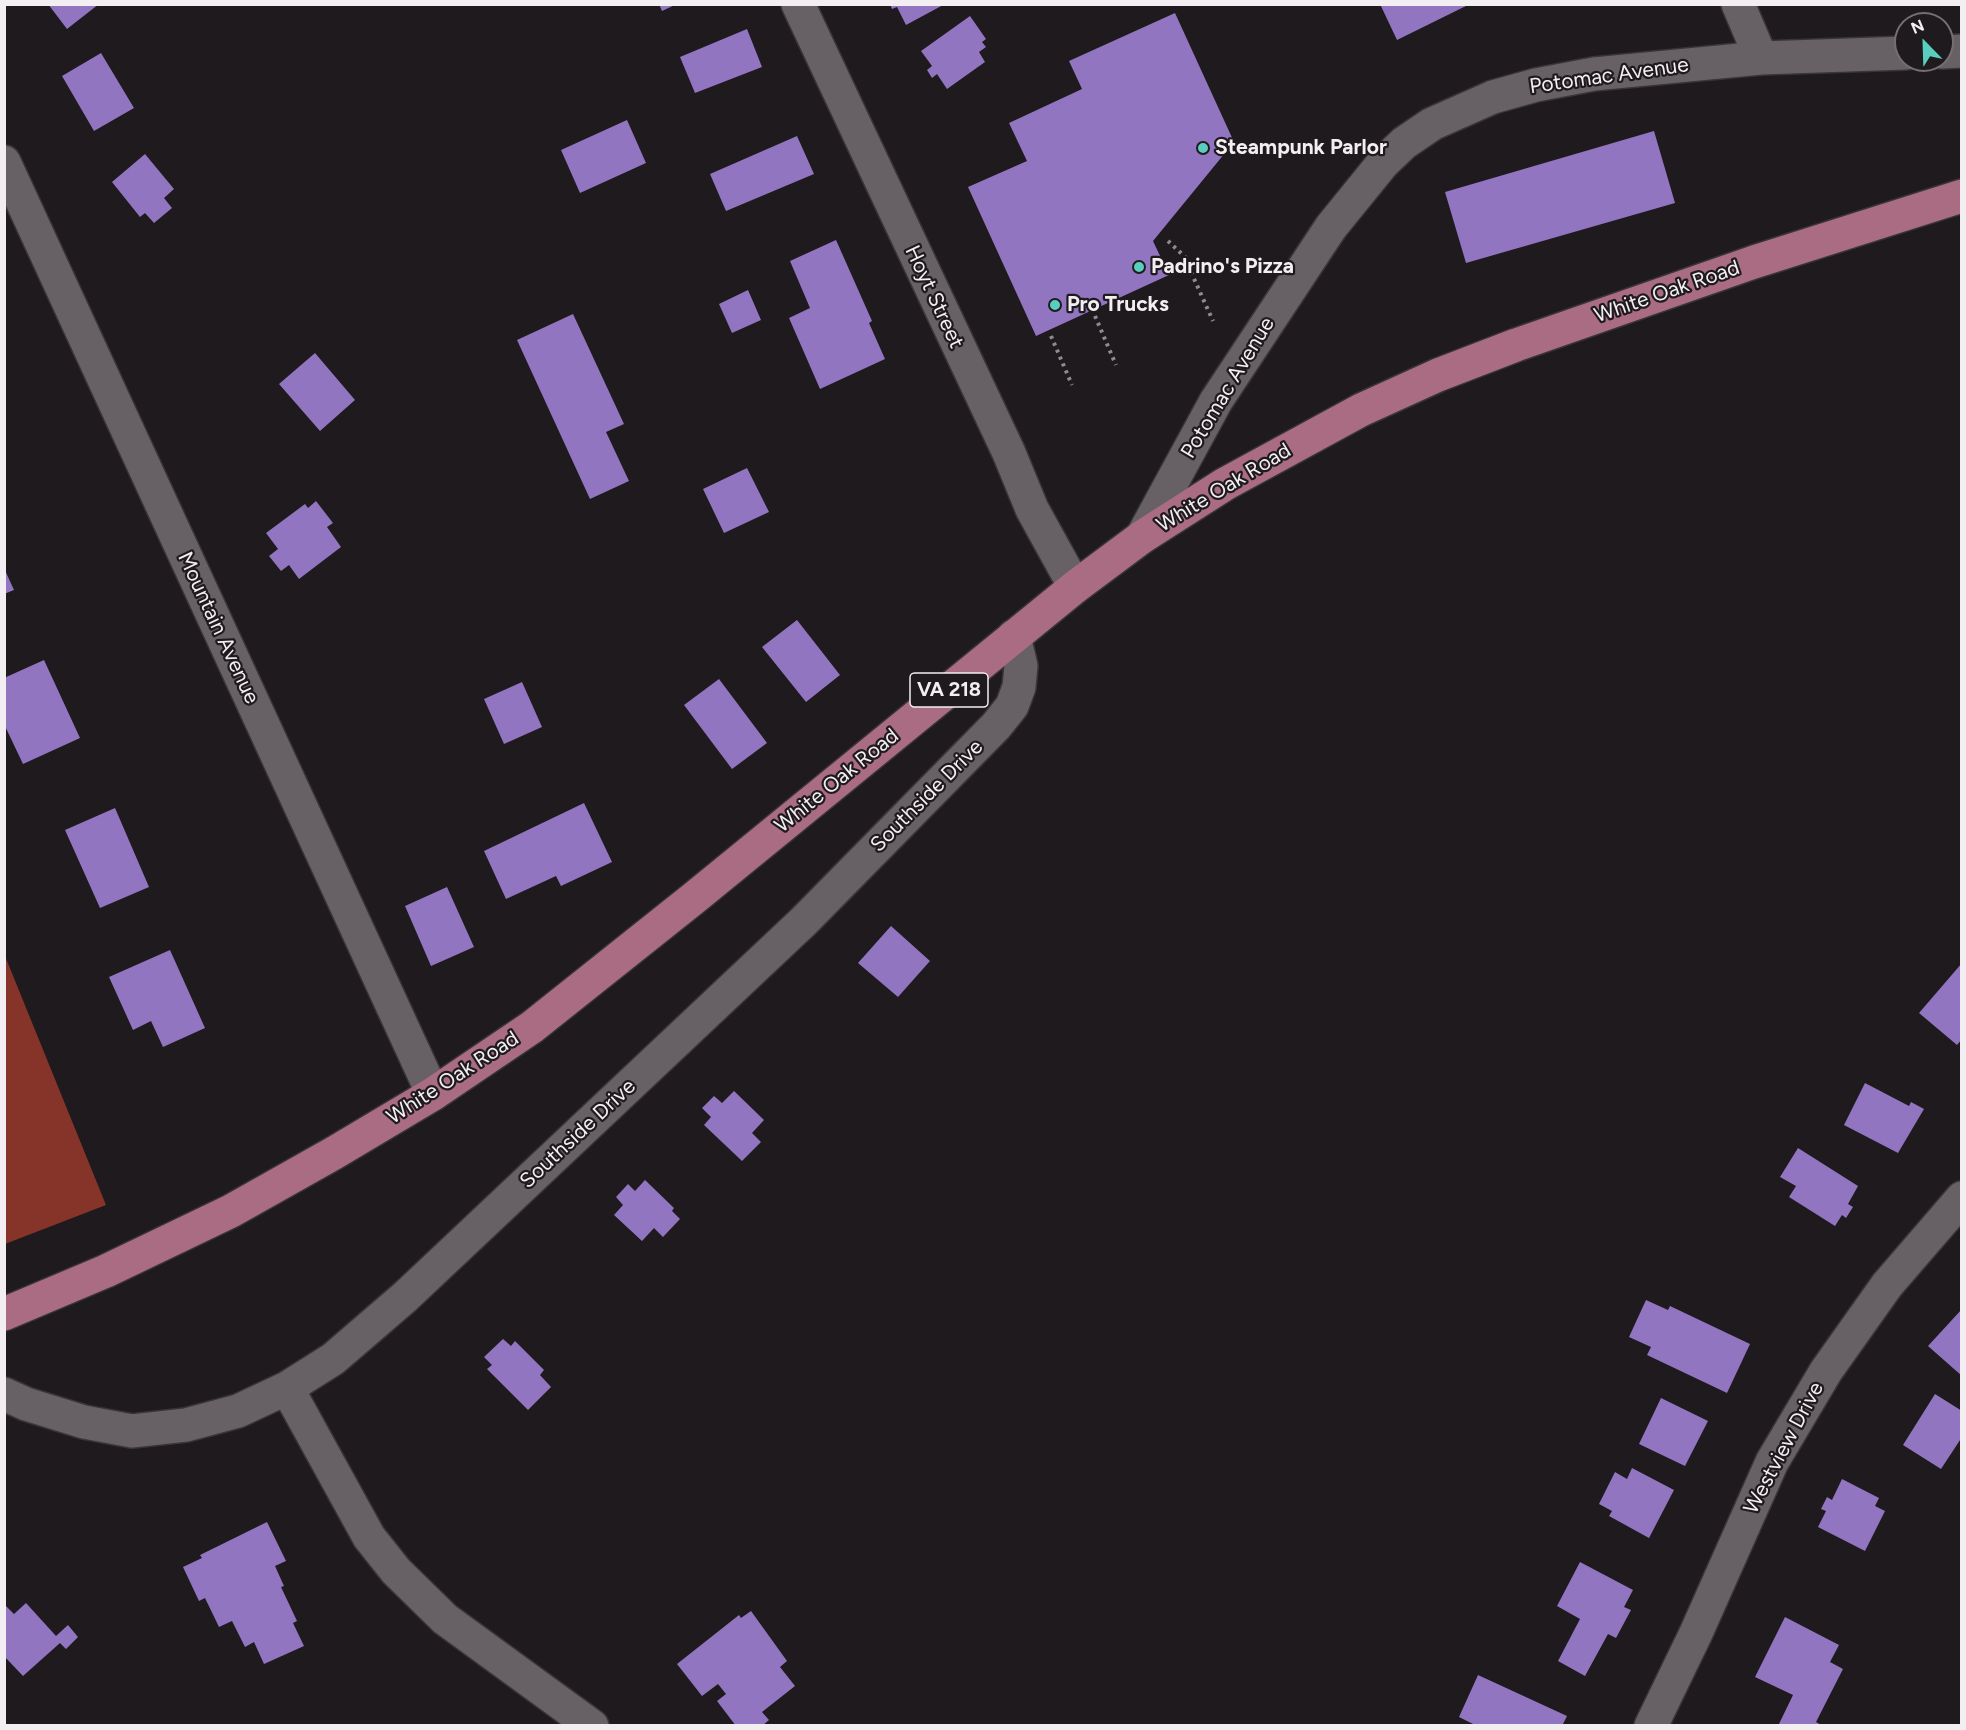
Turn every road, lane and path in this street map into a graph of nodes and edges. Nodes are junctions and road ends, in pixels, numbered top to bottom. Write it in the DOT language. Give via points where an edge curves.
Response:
graph roads {
  1 [pos="798,4"];
  2 [pos="1738,4"];
  3 [pos="1894,53"];
  4 [pos="1761,58"];
  5 [pos="4,162"];
  6 [pos="1962,196"];
  7 [pos="1168,241"];
  8 [pos="1218,266"];
  9 [pos="1191,272"];
  10 [pos="1095,316"];
  11 [pos="1213,321"];
  12 [pos="1051,336"];
  13 [pos="1116,365"];
  14 [pos="1072,385"];
  15 [pos="1142,537"];
  16 [pos="1075,587"];
  17 [pos="1014,636"];
  18 [pos="434,1094"];
  19 [pos="1962,1198"];
  20 [pos="4,1314"];
  21 [pos="287,1388"];
  22 [pos="4,1394"];
  23 [pos="592,1725"];
  24 [pos="1651,1725"];
  1 -- 16 [label="street, Hoyt Street" via="1032,508"];
  2 -- 4 [label="street"];
  3 -- 4 [label="street, Potomac Avenue"];
  4 -- 15 [label="street, Potomac Avenue" via="1594,74 1536,85 1459,111 1404,143 1362,186 1291,285 1216,401"];
  5 -- 18 [label="street, Mountain Avenue"];
  6 -- 15 [label="main road, White Oak Road / VA 218" via="1754,262 1438,375 1361,410 1236,478"];
  7 -- 8 [label="path" via="1198,269"];
  9 -- 11 [label="path"];
  10 -- 13 [label="path"];
  12 -- 14 [label="path"];
  15 -- 16 [label="main road, White Oak Road / VA 218"];
  16 -- 17 [label="main road, White Oak Road / VA 218"];
  17 -- 18 [label="main road, White Oak Road / VA 218" via="532,1027"];
  17 -- 21 [label="street, Southside Drive" via="1021,666 1019,687 1012,706 996,726 804,921 414,1289 333,1359"];
  18 -- 20 [label="main road, White Oak Road / VA 218" via="231,1211"];
  19 -- 24 [label="street, Westview Drive" via="1887,1285 1826,1371 1772,1462"];
  21 -- 22 [label="street, Southside Drive" via="238,1411 186,1425 132,1431 84,1422"];
  21 -- 23 [label="street" via="369,1537 396,1570 445,1619"];
}
